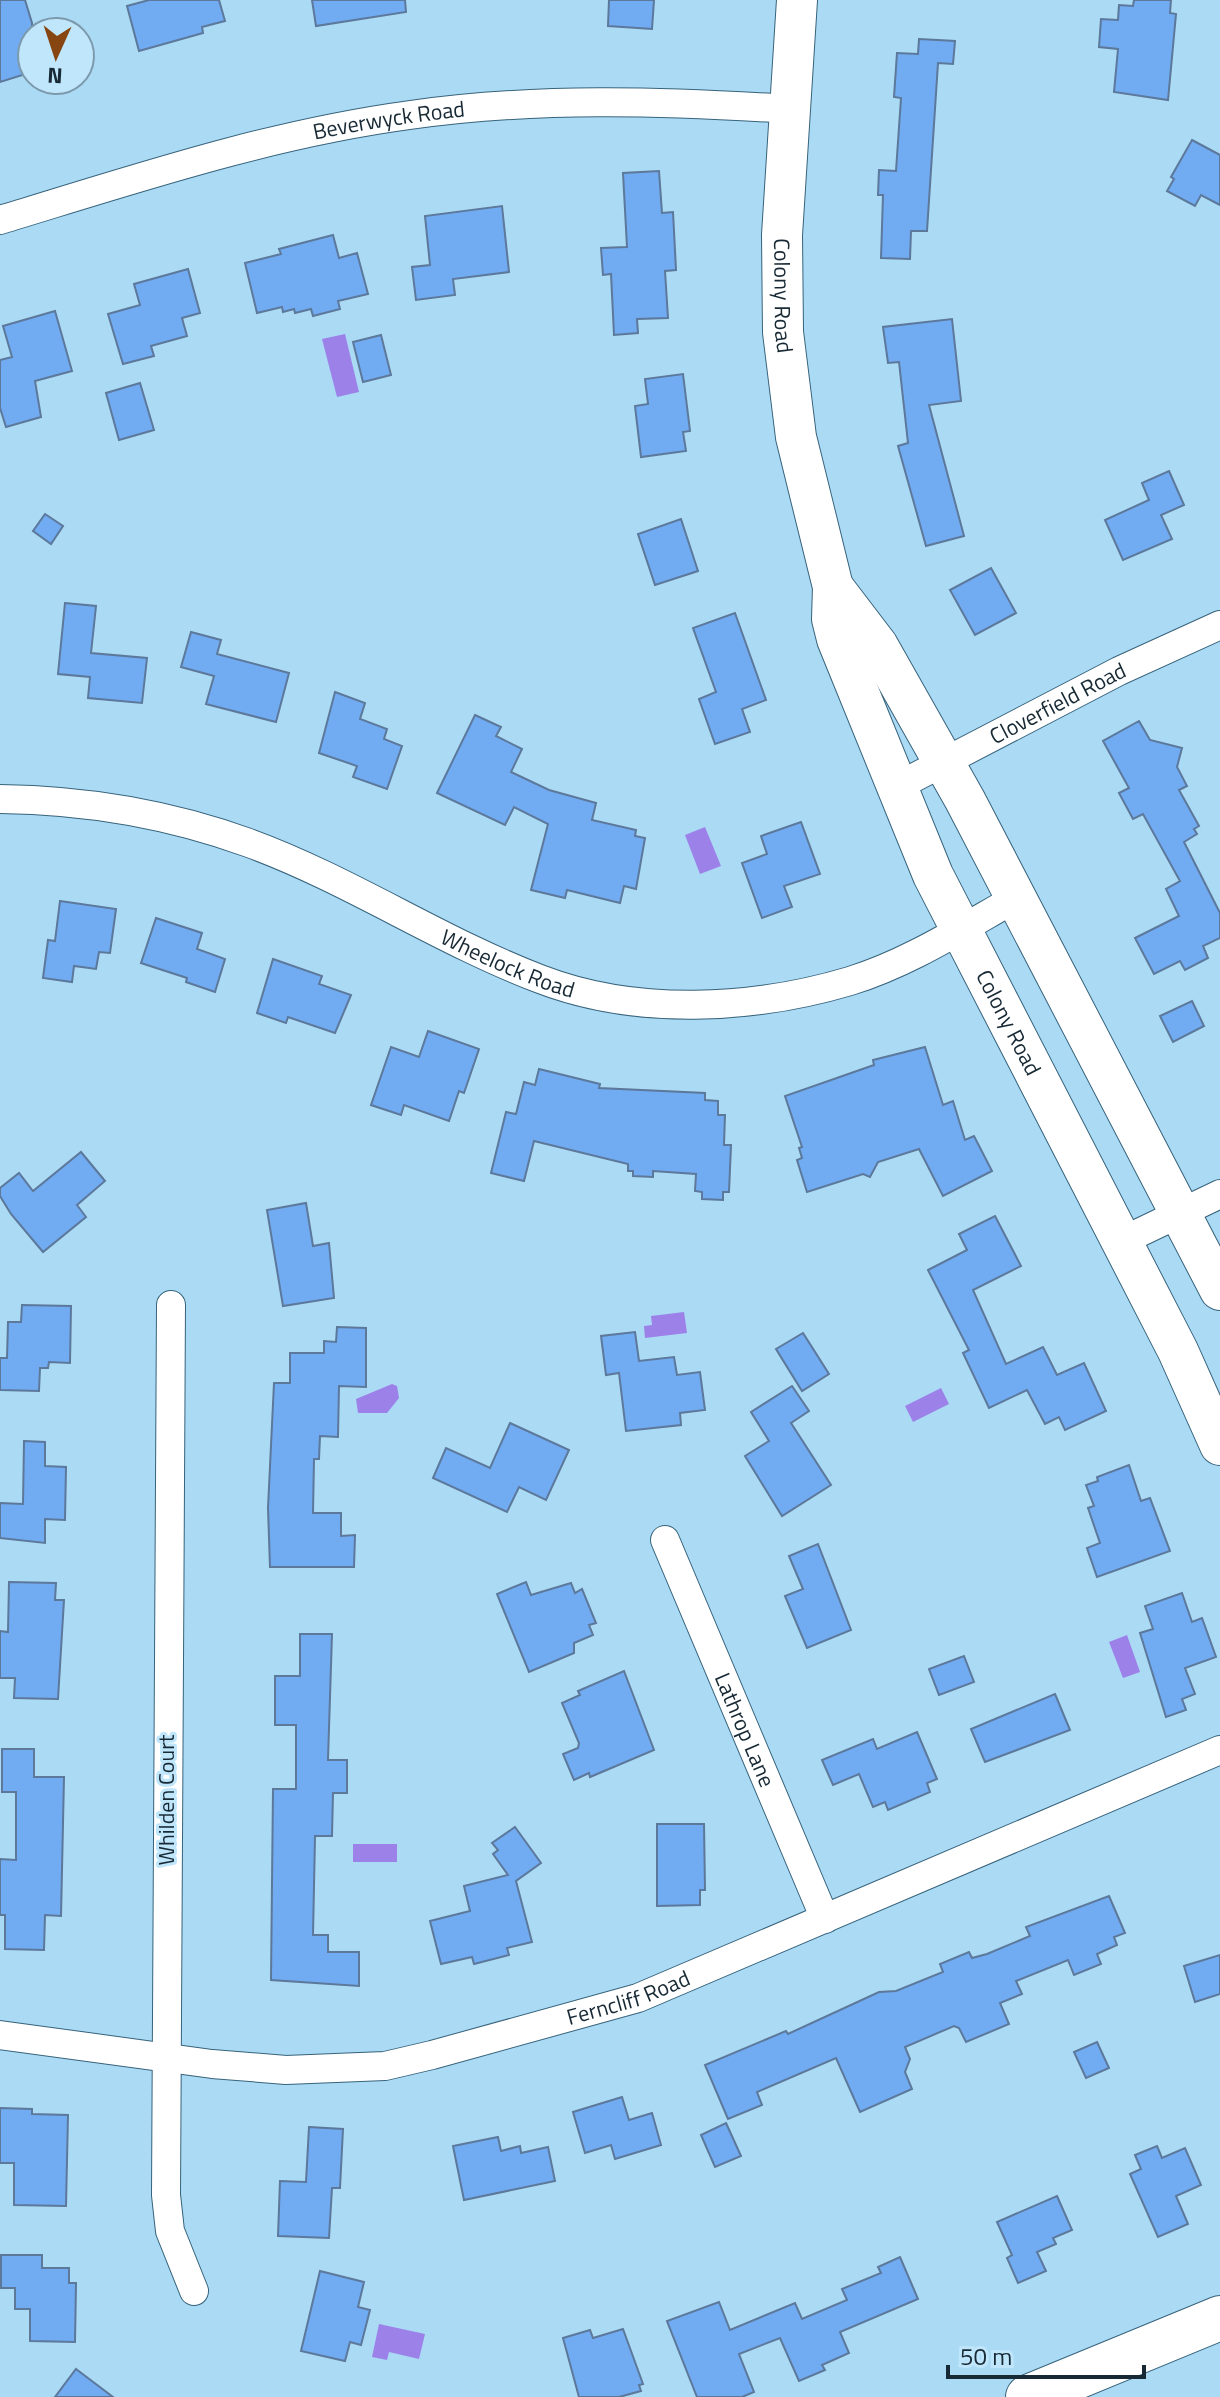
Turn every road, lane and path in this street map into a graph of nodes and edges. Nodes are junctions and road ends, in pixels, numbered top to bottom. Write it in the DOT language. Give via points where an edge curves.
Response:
graph roads {
  1 [pos="797,0"];
  2 [pos="790,109"];
  3 [pos="0,220"];
  4 [pos="833,587"];
  5 [pos="1220,625"];
  6 [pos="943,762"];
  7 [pos="898,786"];
  8 [pos="0,799"];
  9 [pos="1018,897"];
  10 [pos="960,929"];
  11 [pos="1220,1194"];
  12 [pos="1182,1212"];
  13 [pos="1122,1241"];
  14 [pos="1220,1290"];
  15 [pos="171,1305"];
  16 [pos="1220,1445"];
  17 [pos="665,1540"];
  18 [pos="1220,1750"];
  19 [pos="825,1919"];
  20 [pos="0,2035"];
  21 [pos="166,2058"];
  22 [pos="194,2291"];
  23 [pos="1220,2318"];
  24 [pos="1028,2397"];
  1 -- 2 [label="street, Colony Road"];
  2 -- 3 [label="street, Beverwyck Road" via="614,101 407,115 250,146"];
  2 -- 4 [label="street, Colony Road" via="782,251 785,357 804,475"];
  4 -- 6 [label="street, Colony Road" via="878,646"];
  4 -- 7 [label="street, Colony Road" via="837,639"];
  5 -- 6 [label="street, Cloverfield Road"];
  6 -- 7 [label="street, Cloverfield Road"];
  6 -- 9 [label="street, Colony Road"];
  7 -- 10 [label="street, Colony Road"];
  8 -- 10 [label="street, Wheelock Road" via="106,807 214,831 302,865 513,968 611,997 717,1004 790,996 877,971"];
  9 -- 10 [label="street, Wheelock Road"];
  9 -- 12 [label="street, Colony Road"];
  10 -- 13 [label="street, Colony Road"];
  11 -- 12 [label="street"];
  12 -- 13 [label="street"];
  12 -- 14 [label="street, Colony Road"];
  13 -- 16 [label="street, Colony Road"];
  15 -- 21 [label="street, Whilden Court"];
  17 -- 19 [label="street, Lathrop Lane"];
  18 -- 19 [label="street, Ferncliff Road"];
  19 -- 21 [label="street, Ferncliff Road" via="615,2007 406,2061 286,2070"];
  20 -- 21 [label="street, Ferncliff Road"];
  21 -- 22 [label="street, Whilden Court" via="167,2217"];
  23 -- 24 [label="main road"];
}
